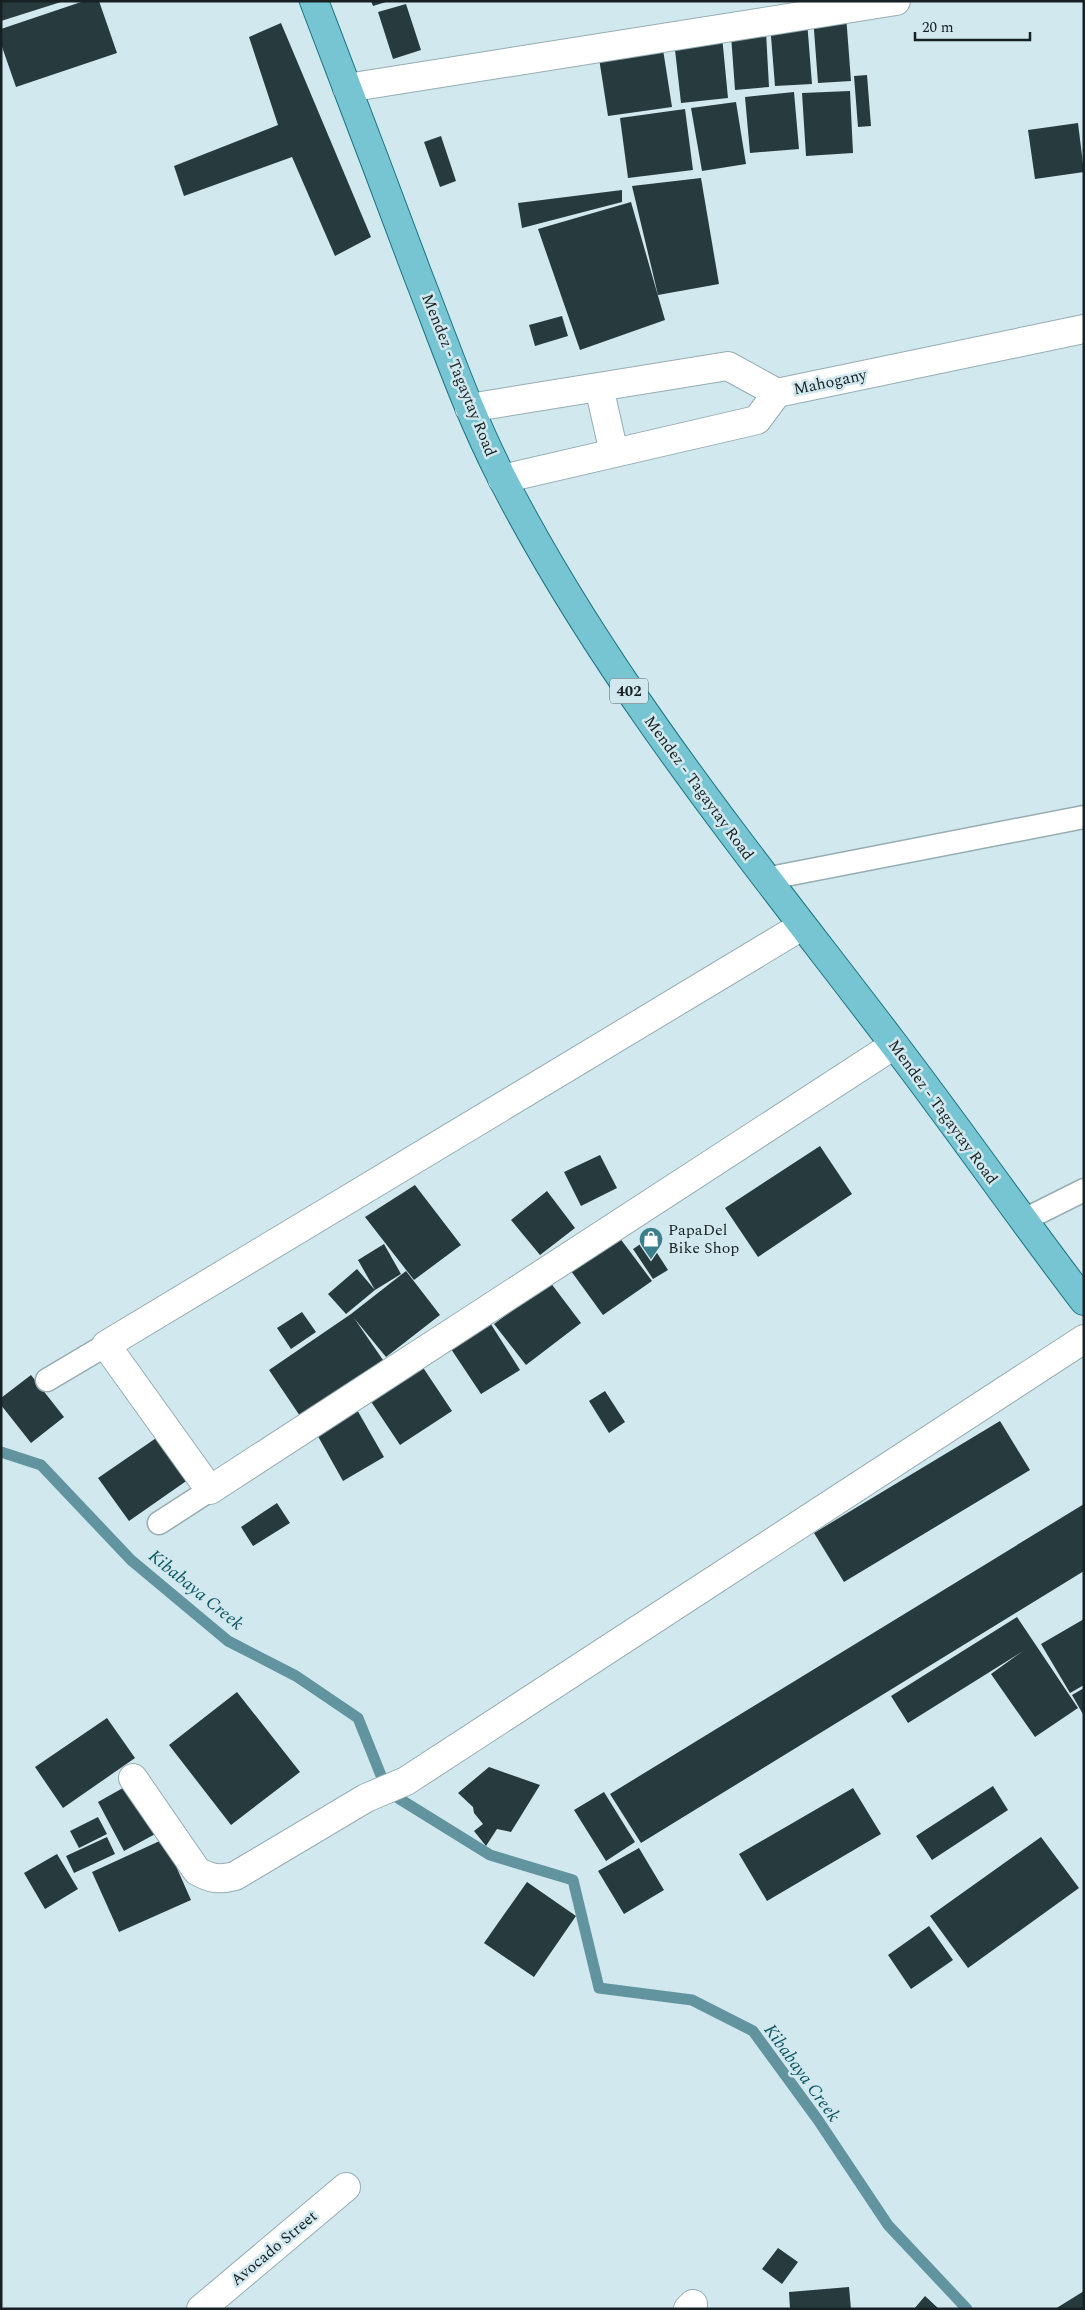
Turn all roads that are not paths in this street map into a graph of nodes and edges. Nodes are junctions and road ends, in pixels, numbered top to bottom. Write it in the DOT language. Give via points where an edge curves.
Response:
graph roads {
  1 [pos="314,1"];
  2 [pos="896,1"];
  3 [pos="347,88"];
  4 [pos="1084,330"];
  5 [pos="599,387"];
  6 [pos="777,393"];
  7 [pos="468,408"];
  8 [pos="614,453"];
  9 [pos="502,478"];
  10 [pos="1084,817"];
  11 [pos="765,879"];
  12 [pos="802,926"];
  13 [pos="894,1045"];
  14 [pos="1084,1190"];
  15 [pos="1022,1221"];
  16 [pos="1084,1301"];
  17 [pos="1084,1339"];
  18 [pos="106,1345"];
  19 [pos="47,1380"];
  20 [pos="210,1490"];
  21 [pos="159,1523"];
  22 [pos="134,1778"];
  23 [pos="346,2187"];
  24 [pos="201,2309"];
  1 -- 3 [label="main road, Mendez - Tagaytay Road / 402"];
  2 -- 3 [label="street"];
  3 -- 7 [label="main road, Mendez - Tagaytay Road / 402"];
  4 -- 6 [label="street, Mahogany"];
  5 -- 6 [label="street" via="728,366"];
  5 -- 7 [label="street"];
  5 -- 8 [label="street"];
  6 -- 8 [label="street, Mahogany" via="757,420"];
  7 -- 9 [label="main road, Mendez - Tagaytay Road / 402"];
  8 -- 9 [label="street, Mahogany"];
  9 -- 11 [label="main road, Mendez - Tagaytay Road / 402" via="602,653"];
  10 -- 11 [label="lane"];
  11 -- 12 [label="main road, Mendez - Tagaytay Road / 402"];
  12 -- 13 [label="main road, Mendez - Tagaytay Road / 402"];
  12 -- 18 [label="street"];
  13 -- 15 [label="main road, Mendez - Tagaytay Road / 402"];
  13 -- 20 [label="street"];
  14 -- 15 [label="lane"];
  15 -- 16 [label="main road, Mendez - Tagaytay Road / 402"];
  17 -- 22 [label="street" via="406,1781 366,1798 235,1876 220,1880 197,1871"];
  18 -- 19 [label="lane"];
  18 -- 20 [label="street"];
  20 -- 21 [label="lane"];
  23 -- 24 [label="street, Avocado Street"];
}
